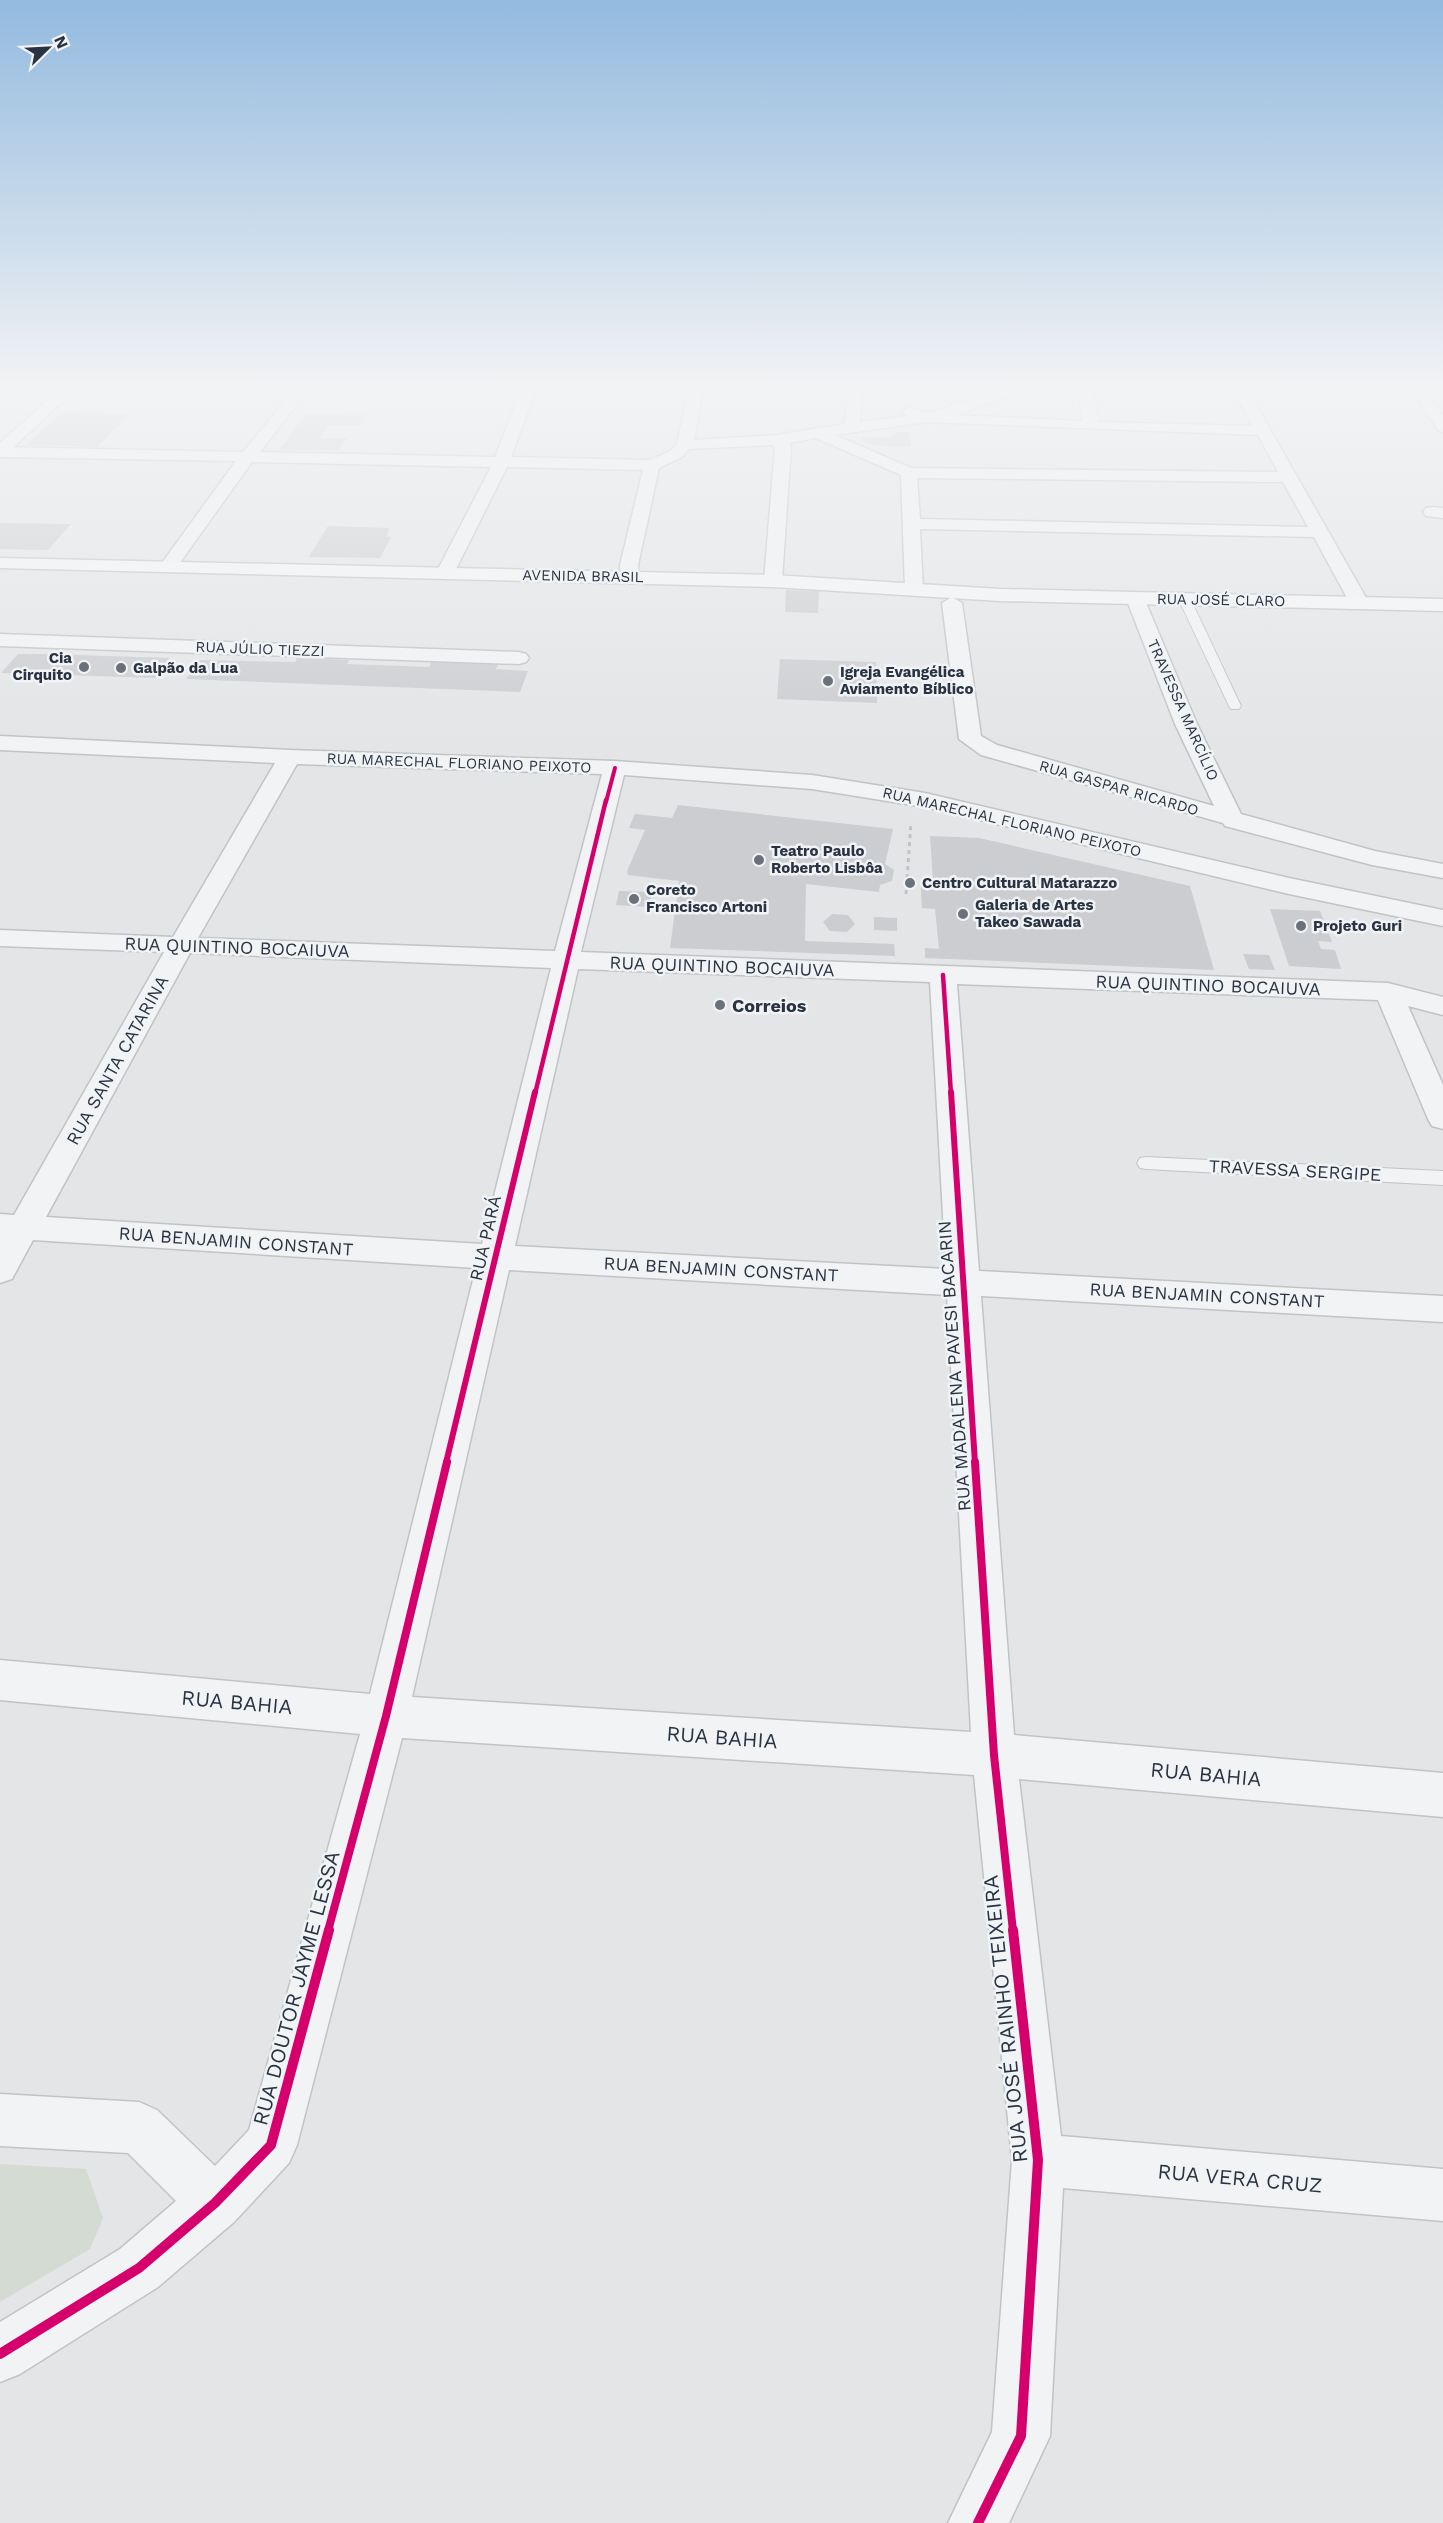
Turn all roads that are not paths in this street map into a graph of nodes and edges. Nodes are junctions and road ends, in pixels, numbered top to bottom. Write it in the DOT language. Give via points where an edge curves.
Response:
graph roads {
  1 [pos="212,507"];
  2 [pos="479,507"];
  3 [pos="642,507"];
  4 [pos="779,507"];
  5 [pos="911,507"];
  6 [pos="1307,507"];
  7 [pos="912,524"];
  8 [pos="1320,532"];
  9 [pos="0,563"];
  10 [pos="168,567"];
  11 [pos="446,573"];
  12 [pos="630,578"];
  13 [pos="773,581"];
  14 [pos="914,588"];
  15 [pos="1000,595"];
  16 [pos="1135,598"];
  17 [pos="1184,598"];
  18 [pos="952,603"];
  19 [pos="1359,603"];
  20 [pos="1443,605"];
  21 [pos="0,640"];
  22 [pos="519,658"];
  23 [pos="1235,706"];
  24 [pos="0,743"];
  25 [pos="290,757"];
  26 [pos="615,768"];
  27 [pos="1233,821"];
  28 [pos="1443,871"];
  29 [pos="1443,918"];
  30 [pos="0,938"];
  31 [pos="181,945"];
  32 [pos="566,960"];
  33 [pos="943,975"];
  34 [pos="1388,992"];
  35 [pos="1443,1006"];
  36 [pos="1443,1119"];
  37 [pos="1146,1163"];
  38 [pos="1443,1178"];
  39 [pos="12,1226"];
  40 [pos="497,1257"];
  41 [pos="0,1270"];
  42 [pos="964,1281"];
  43 [pos="1443,1309"];
  44 [pos="0,1680"];
  45 [pos="386,1716"];
  46 [pos="994,1755"];
  47 [pos="1443,1795"];
  48 [pos="0,2120"];
  49 [pos="1038,2160"];
  50 [pos="1443,2195"];
  51 [pos="215,2204"];
  52 [pos="0,2354"];
  53 [pos="978,2523"];
  1 -- 10 [label="street"];
  2 -- 11 [label="street"];
  3 -- 12 [label="street" via="629,565"];
  4 -- 13 [label="street"];
  5 -- 7 [label="street"];
  6 -- 8 [label="street"];
  7 -- 8 [label="street"];
  7 -- 14 [label="street"];
  8 -- 19 [label="street"];
  9 -- 10 [label="street, AVENIDA BRASIL"];
  10 -- 11 [label="street, AVENIDA BRASIL"];
  11 -- 12 [label="street, AVENIDA BRASIL"];
  12 -- 13 [label="street, AVENIDA BRASIL"];
  13 -- 14 [label="street, AVENIDA BRASIL"];
  14 -- 15 [label="street, RUA JOSÉ CLARO"];
  14 -- 18 [label="street"];
  15 -- 16 [label="street, RUA JOSÉ CLARO"];
  15 -- 18 [label="street, RUA JOSÉ CLARO"];
  16 -- 17 [label="street, RUA JOSÉ CLARO"];
  16 -- 27 [label="street, TRAVESSA MARCÍLIO" via="1186,724"];
  17 -- 19 [label="street, RUA JOSÉ CLARO"];
  17 -- 23 [label="lane"];
  18 -- 27 [label="street, RUA GASPAR RICARDO" via="970,739 989,750"];
  19 -- 20 [label="street, RUA JOSÉ CLARO"];
  21 -- 22 [label="street, RUA JÚLIO TIEZZI"];
  24 -- 25 [label="street, RUA MARECHAL FLORIANO PEIXOTO"];
  25 -- 26 [label="street, RUA MARECHAL FLORIANO PEIXOTO"];
  25 -- 31 [label="street, RUA SANTA CATARINA"];
  26 -- 29 [label="street, RUA MARECHAL FLORIANO PEIXOTO" via="812,782 925,800 1289,886"];
  26 -- 32 [label="street, RUA PARÁ"];
  27 -- 28 [label="street, RUA GASPAR RICARDO" via="1372,858"];
  30 -- 31 [label="street, RUA QUINTINO BOCAIUVA"];
  31 -- 32 [label="street, RUA QUINTINO BOCAIUVA"];
  31 -- 39 [label="street, RUA SANTA CATARINA"];
  32 -- 33 [label="street, RUA QUINTINO BOCAIUVA"];
  32 -- 40 [label="street, RUA PARÁ"];
  33 -- 34 [label="street, RUA QUINTINO BOCAIUVA"];
  33 -- 42 [label="street, RUA MADALENA PAVESI BACARIN"];
  34 -- 35 [label="street, RUA QUINTINO BOCAIUVA"];
  34 -- 36 [label="street"];
  37 -- 38 [label="lane, TRAVESSA SERGIPE"];
  39 -- 40 [label="street, RUA BENJAMIN CONSTANT"];
  39 -- 41 [label="street, RUA SANTA CATARINA"];
  40 -- 42 [label="street, RUA BENJAMIN CONSTANT"];
  40 -- 45 [label="street, RUA PARÁ"];
  42 -- 43 [label="street, RUA BENJAMIN CONSTANT"];
  42 -- 46 [label="street, RUA MADALENA PAVESI BACARIN"];
  44 -- 45 [label="street, RUA BAHIA"];
  45 -- 46 [label="street, RUA BAHIA"];
  45 -- 51 [label="street, RUA DOUTOR JAYME LESSA" via="271,2145"];
  46 -- 47 [label="street, RUA BAHIA"];
  46 -- 49 [label="street, RUA JOSÉ RAINHO TEIXEIRA"];
  48 -- 51 [label="street" via="139,2128"];
  49 -- 50 [label="street, RUA VERA CRUZ"];
  49 -- 53 [label="street, RUA JOSÉ RAINHO TEIXEIRA" via="1021,2436"];
  51 -- 52 [label="street, RUA DOUTOR JAYME LESSA" via="139,2268"];
}
